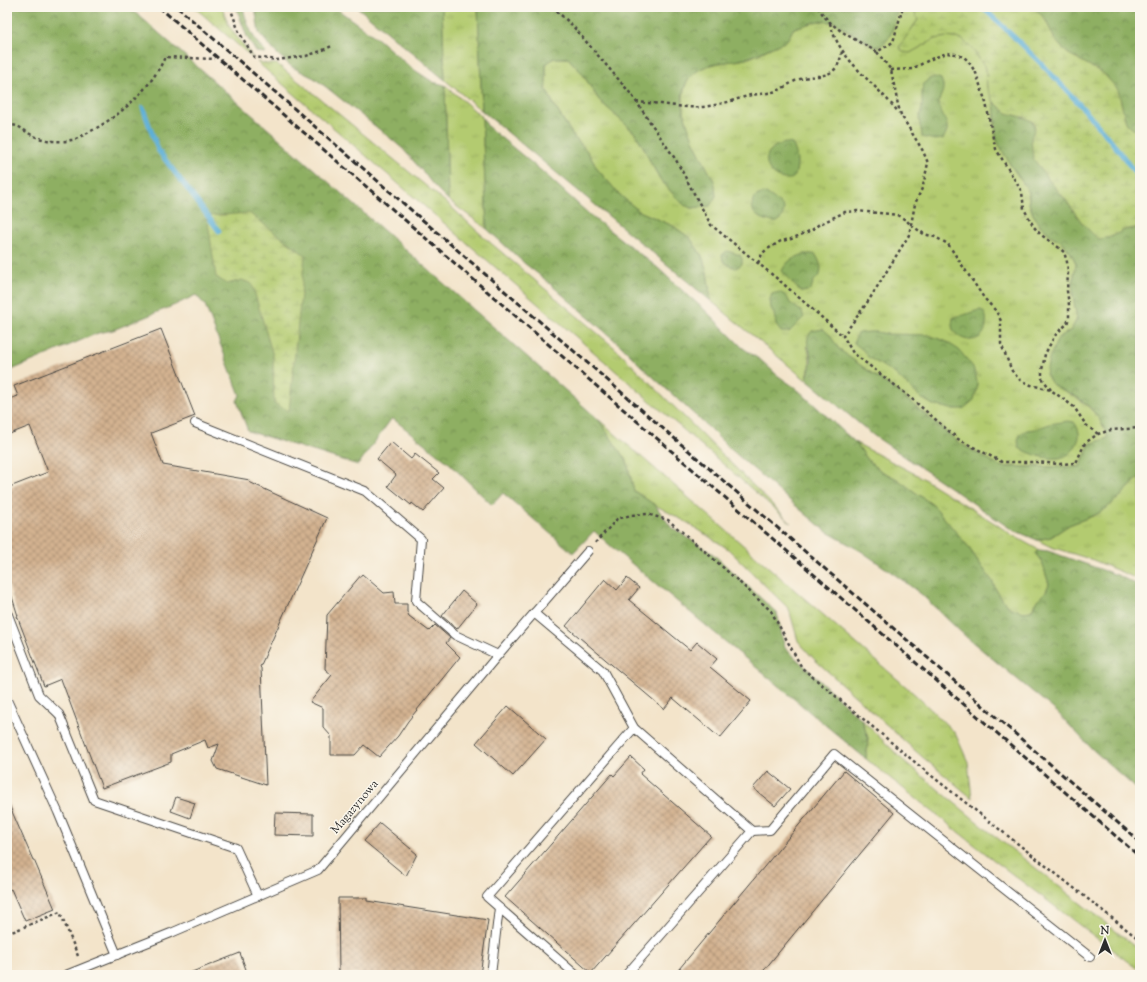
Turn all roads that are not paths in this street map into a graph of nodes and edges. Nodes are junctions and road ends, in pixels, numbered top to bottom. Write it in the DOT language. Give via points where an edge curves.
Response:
graph roads {
  1 [pos="195,423"];
  2 [pos="588,551"];
  3 [pos="7,612"];
  4 [pos="534,613"];
  5 [pos="498,654"];
  6 [pos="7,700"];
  7 [pos="634,728"];
  8 [pos="752,831"];
  9 [pos="258,896"];
  10 [pos="499,908"];
  11 [pos="117,955"];
  12 [pos="1090,957"];
  13 [pos="66,975"];
  14 [pos="491,975"];
  15 [pos="576,975"];
  16 [pos="626,975"];
  1 -- 5 [label="lane" via="365,491 421,539 416,601 455,635"];
  2 -- 4 [label="lane, Magazynowa"];
  3 -- 9 [label="lane" via="39,695 59,714 94,800 236,848"];
  4 -- 5 [label="lane, Magazynowa"];
  4 -- 7 [label="lane" via="603,671"];
  5 -- 9 [label="lane, Magazynowa" via="318,870"];
  6 -- 11 [label="lane" via="58,812"];
  7 -- 8 [label="lane"];
  7 -- 10 [label="lane" via="487,897"];
  8 -- 12 [label="lane" via="770,830 834,754"];
  8 -- 16 [label="lane"];
  9 -- 11 [label="lane, Magazynowa"];
  10 -- 14 [label="lane"];
  10 -- 15 [label="lane"];
  11 -- 13 [label="lane, Magazynowa"];
}
